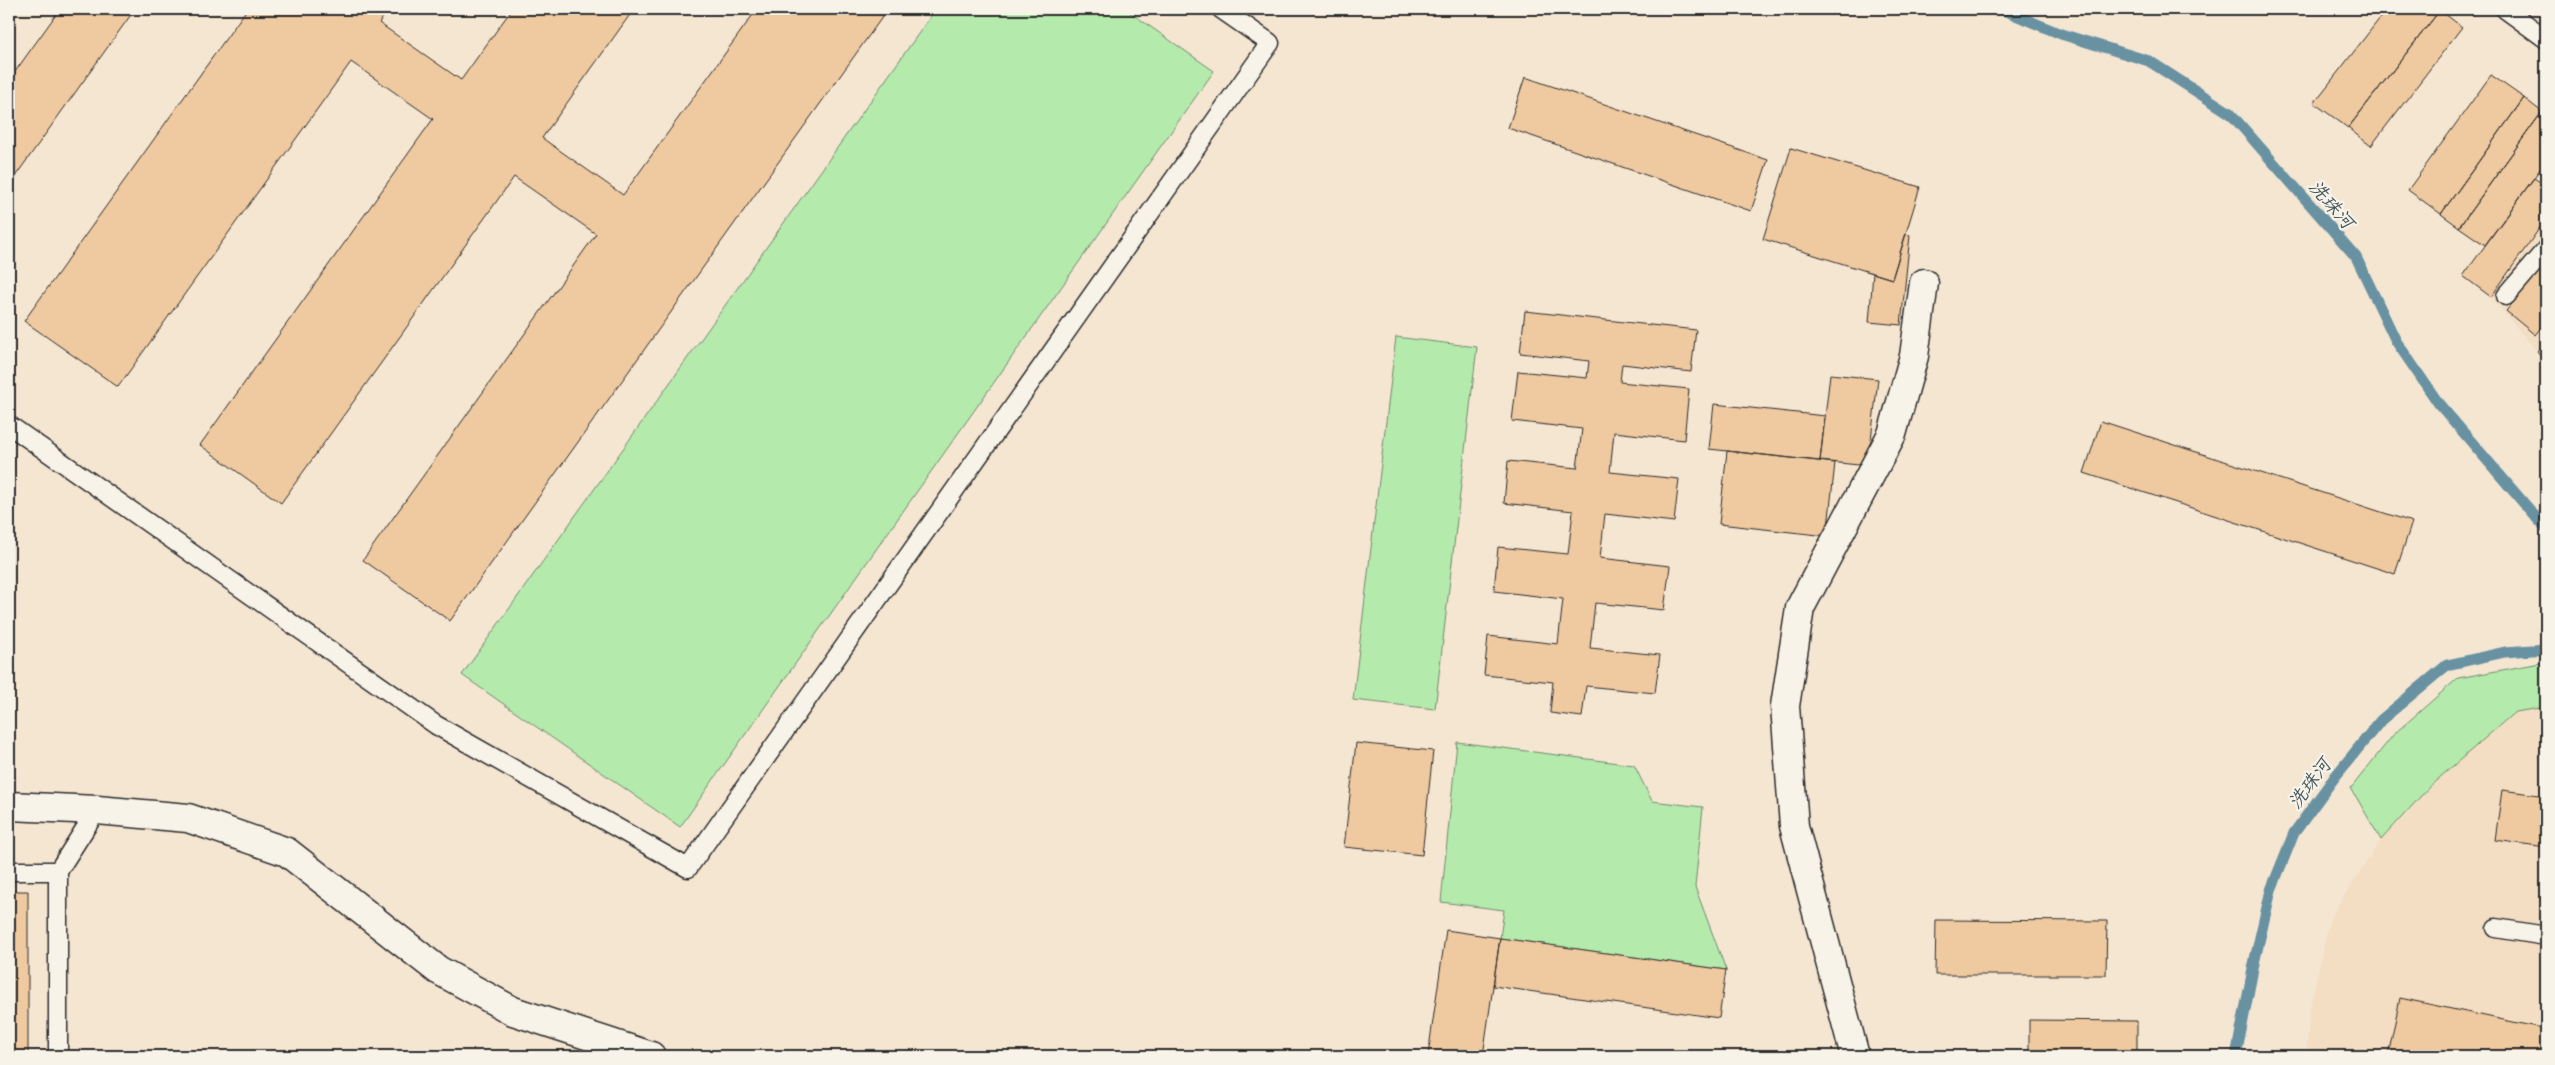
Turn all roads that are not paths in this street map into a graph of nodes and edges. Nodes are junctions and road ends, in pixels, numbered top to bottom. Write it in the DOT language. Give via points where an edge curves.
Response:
graph roads {
  1 [pos="1221,9"];
  2 [pos="2505,9"];
  3 [pos="2546,39"];
  4 [pos="2546,249"];
  5 [pos="1924,283"];
  6 [pos="2506,296"];
  7 [pos="9,425"];
  8 [pos="9,806"];
  9 [pos="97,810"];
  10 [pos="9,871"];
  11 [pos="58,871"];
  12 [pos="2496,928"];
  13 [pos="2546,936"];
  14 [pos="58,1056"];
  15 [pos="651,1056"];
  16 [pos="1855,1056"];
  1 -- 7 [label="lane" via="1270,43 688,868 436,725"];
  2 -- 3 [label="lane"];
  4 -- 6 [label="lane"];
  5 -- 16 [label="street" via="1914,356 1892,434 1800,608 1785,706 1794,826"];
  8 -- 9 [label="street"];
  9 -- 11 [label="lane"];
  9 -- 15 [label="street" via="188,818 287,852 438,970 513,1011"];
  10 -- 11 [label="lane"];
  11 -- 14 [label="lane"];
  12 -- 13 [label="lane"];
}
